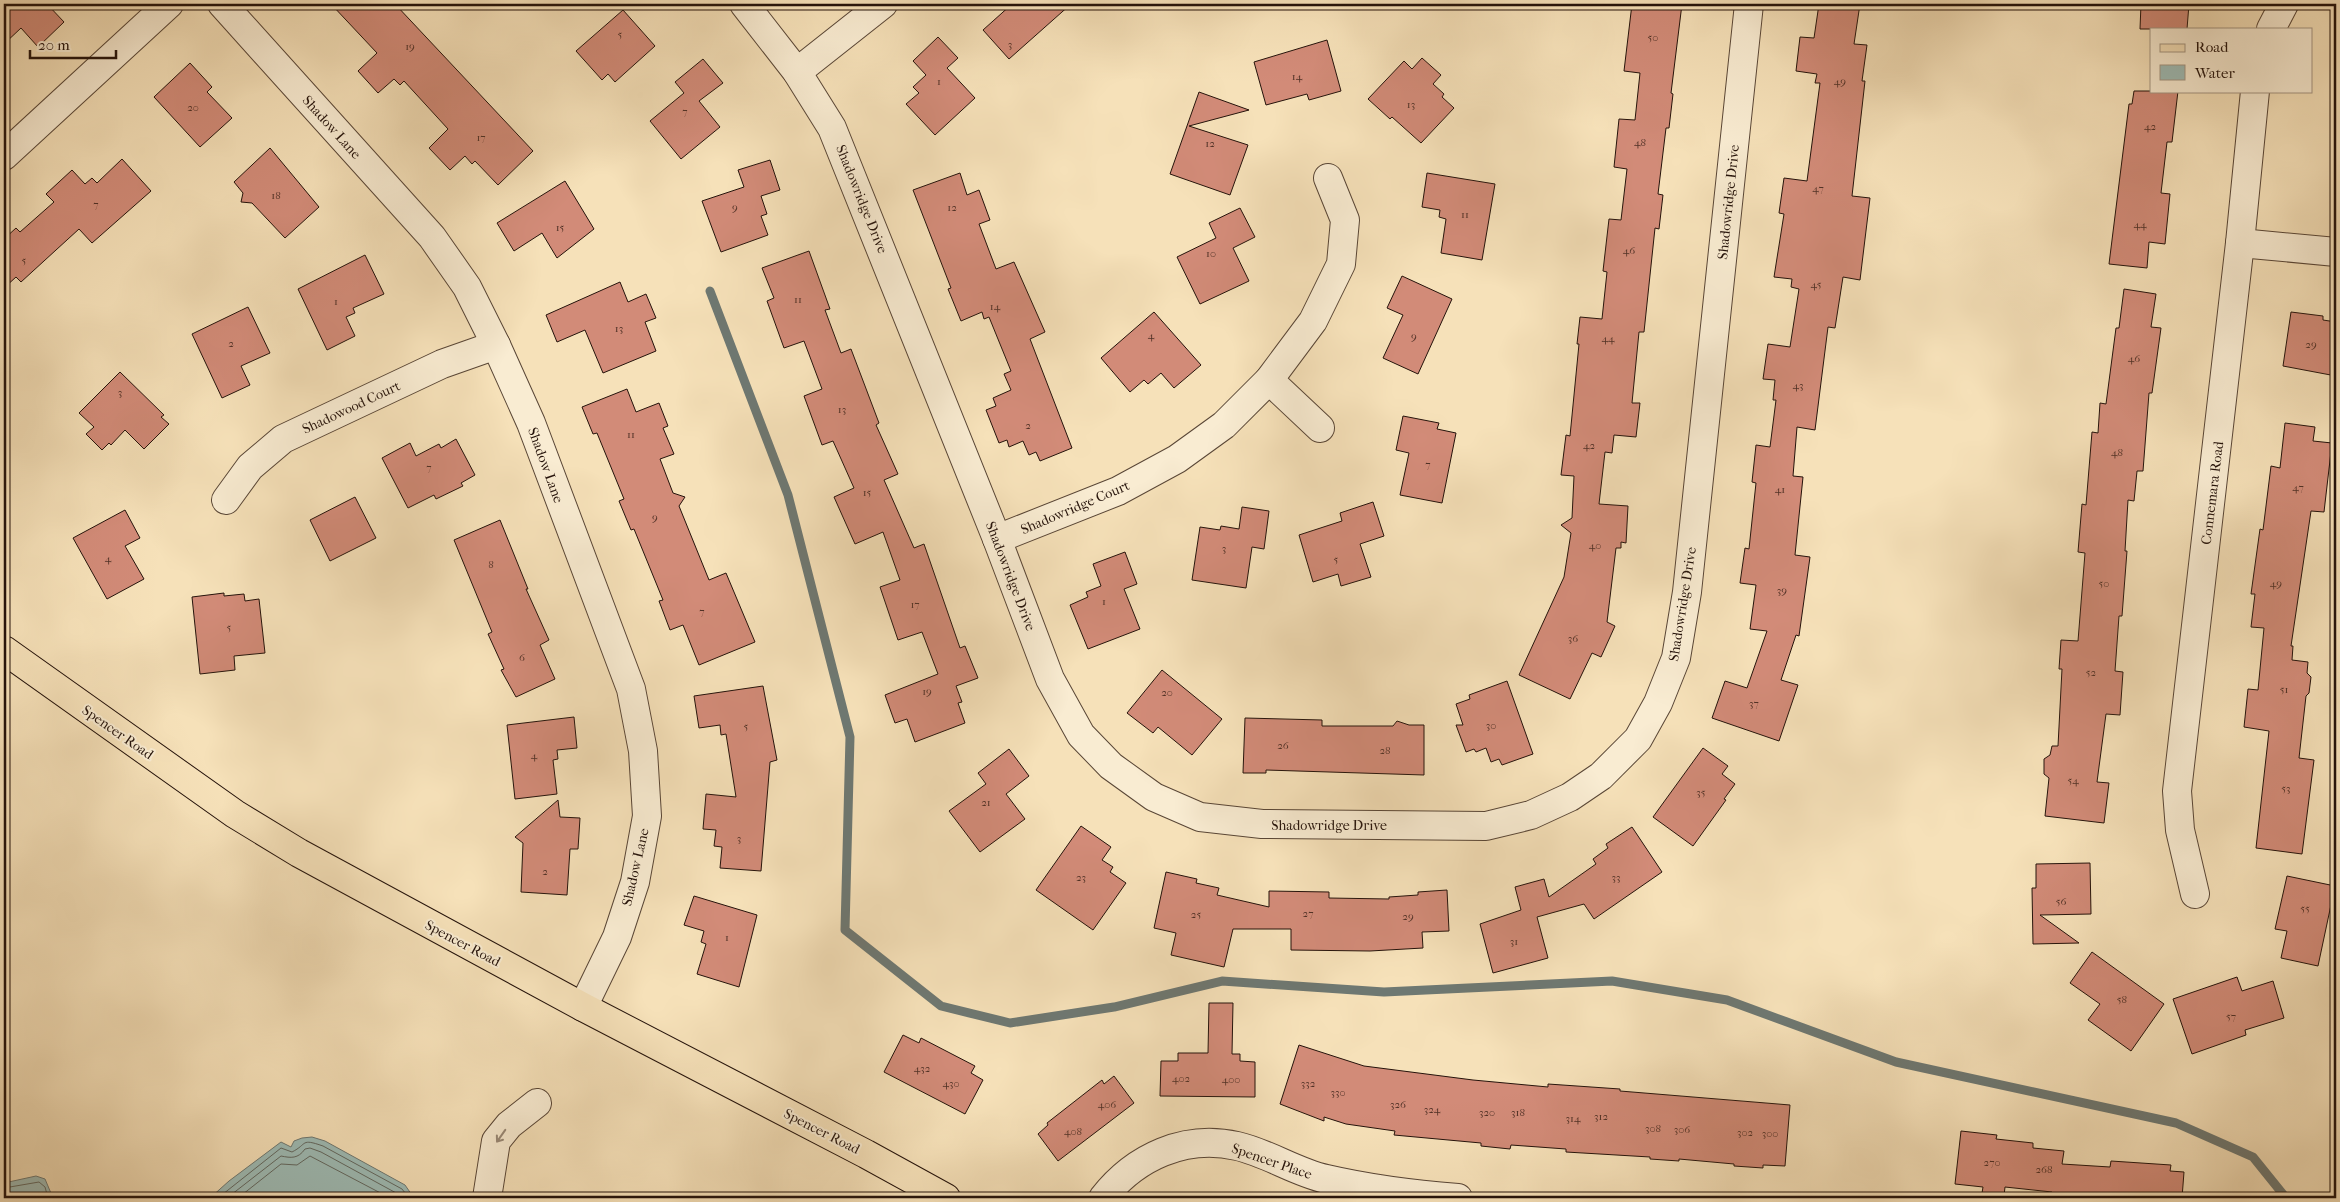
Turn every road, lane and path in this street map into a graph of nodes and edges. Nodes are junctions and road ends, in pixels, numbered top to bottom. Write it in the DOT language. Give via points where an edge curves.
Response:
graph roads {
  1 [pos="169,4"];
  2 [pos="222,4"];
  3 [pos="744,4"];
  4 [pos="883,4"];
  5 [pos="1749,4"];
  6 [pos="2284,4"];
  7 [pos="2272,28"];
  8 [pos="797,72"];
  9 [pos="2255,92"];
  10 [pos="4,156"];
  11 [pos="1328,178"];
  12 [pos="2240,243"];
  13 [pos="2336,252"];
  14 [pos="496,344"];
  15 [pos="1269,380"];
  16 [pos="1320,428"];
  17 [pos="226,500"];
  18 [pos="997,539"];
  19 [pos="4,650"];
  20 [pos="2195,894"];
  21 [pos="583,1007"];
  22 [pos="537,1103"];
  23 [pos="487,1198"];
  24 [pos="946,1198"];
  25 [pos="1103,1198"];
  26 [pos="1458,1198"];
  1 -- 10 [label="street"];
  2 -- 14 [label="street, Shadow Lane" via="432,237 467,286"];
  3 -- 8 [label="street, Shadowridge Drive"];
  4 -- 8 [label="street"];
  5 -- 18 [label="street, Shadowridge Drive" via="1687,592 1676,658 1658,703 1638,739 1601,776 1570,797 1531,815 1486,826 1262,824 1200,817 1154,797 1111,766 1081,735 1050,679"];
  6 -- 7 [label="street"];
  8 -- 18 [label="street, Shadowridge Drive" via="832,128"];
  9 -- 12 [label="street, Connemara Road"];
  11 -- 15 [label="street, Shadowridge Court" via="1345,220 1340,264 1313,321"];
  12 -- 13 [label="street"];
  12 -- 20 [label="street, Connemara Road" via="2178,791 2180,830"];
  14 -- 17 [label="street, Shadowood Court" via="442,364 283,439 250,467"];
  14 -- 21 [label="street, Shadow Lane" via="531,423 631,689 643,751 647,816 635,882 617,937"];
  15 -- 16 [label="street"];
  15 -- 18 [label="street, Shadowridge Court" via="1224,424 1178,459 1118,491"];
  19 -- 21 [label="main road, Spencer Road" via="235,814 298,853"];
  21 -- 24 [label="main road, Spencer Road"];
  22 -- 23 [label="street, one-way" via="509,1125 496,1141"];
  25 -- 26 [label="street, Spencer Place" via="1118,1181 1157,1153 1177,1146 1207,1142 1238,1146 1289,1168 1326,1179"];
}
